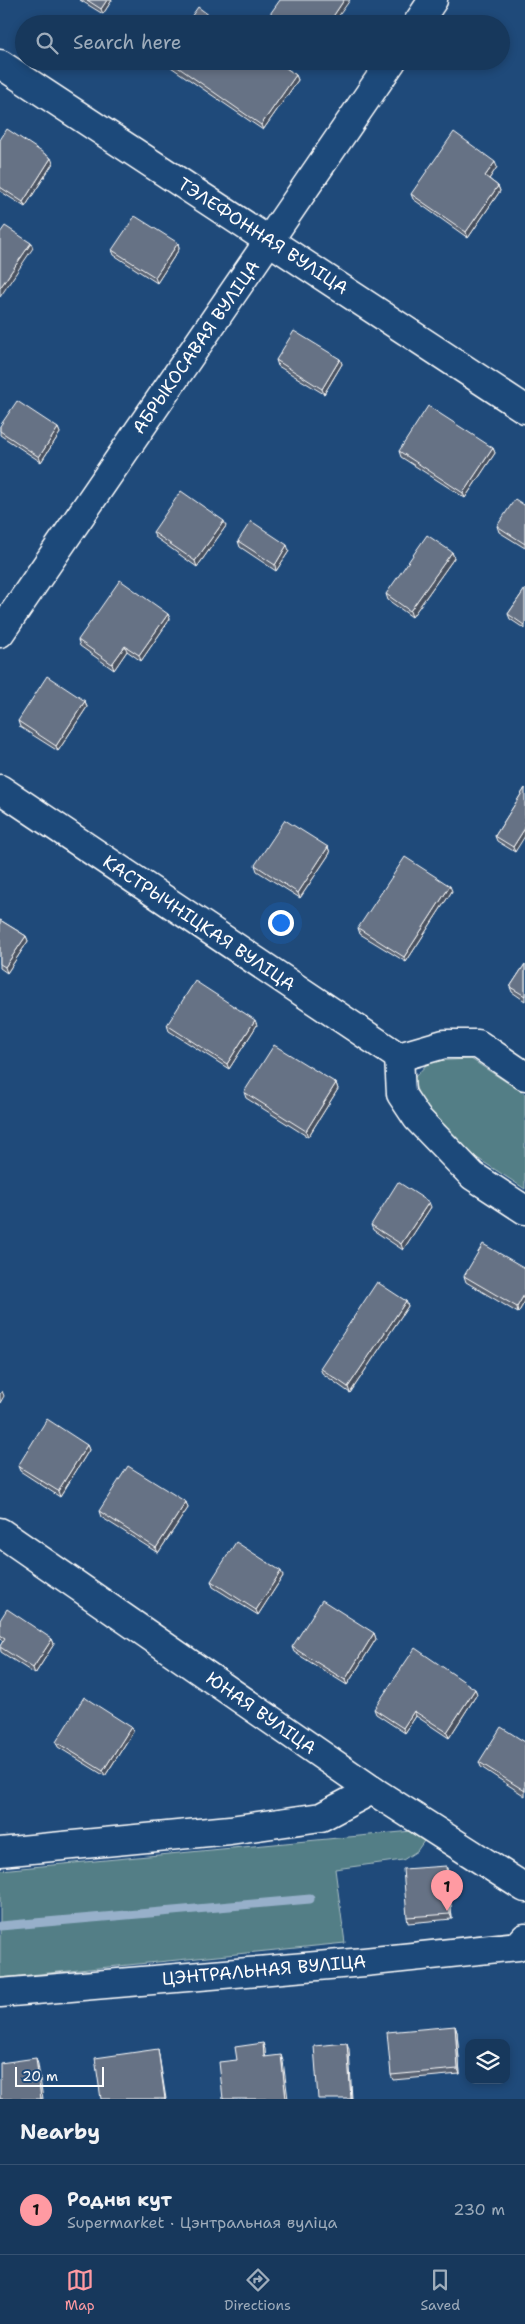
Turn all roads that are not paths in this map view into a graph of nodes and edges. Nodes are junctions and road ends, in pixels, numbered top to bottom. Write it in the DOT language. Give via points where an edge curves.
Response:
graph roads {
  1 [pos="433,0"];
  2 [pos="423,15"];
  3 [pos="0,64"];
  4 [pos="386,70"];
  5 [pos="270,241"];
  6 [pos="525,409"];
  7 [pos="0,633"];
  8 [pos="0,789"];
  9 [pos="398,1057"];
  10 [pos="525,1076"];
  11 [pos="525,1210"];
  12 [pos="0,1532"];
  13 [pos="372,1790"];
  14 [pos="0,1852"];
  15 [pos="525,1888"];
  16 [pos="525,1938"];
  17 [pos="0,1994"];
  1 -- 2 [label="street"];
  3 -- 5 [label="street, ТЭЛЕФОННАЯ ВУЛІЦА"];
  4 -- 5 [label="street, АБРЫКОСАВАЯ ВУЛІЦА"];
  5 -- 6 [label="street, ТЭЛЕФОННАЯ ВУЛІЦА"];
  5 -- 7 [label="street, АБРЫКОСАВАЯ ВУЛІЦА"];
  8 -- 9 [label="street, КАСТРЫЧНІЦКАЯ ВУЛІЦА"];
  9 -- 10 [label="street" via="444,1044 478,1044"];
  9 -- 11 [label="street" via="401,1094 417,1118 473,1176"];
  12 -- 13 [label="street, ЮНАЯ ВУЛІЦА"];
  13 -- 14 [label="street" via="321,1817 230,1830"];
  13 -- 15 [label="street, ЮНАЯ ВУЛІЦА"];
  16 -- 17 [label="street, ЦЭНТРАЛЬНАЯ ВУЛІЦА" via="518,1946"];
}
